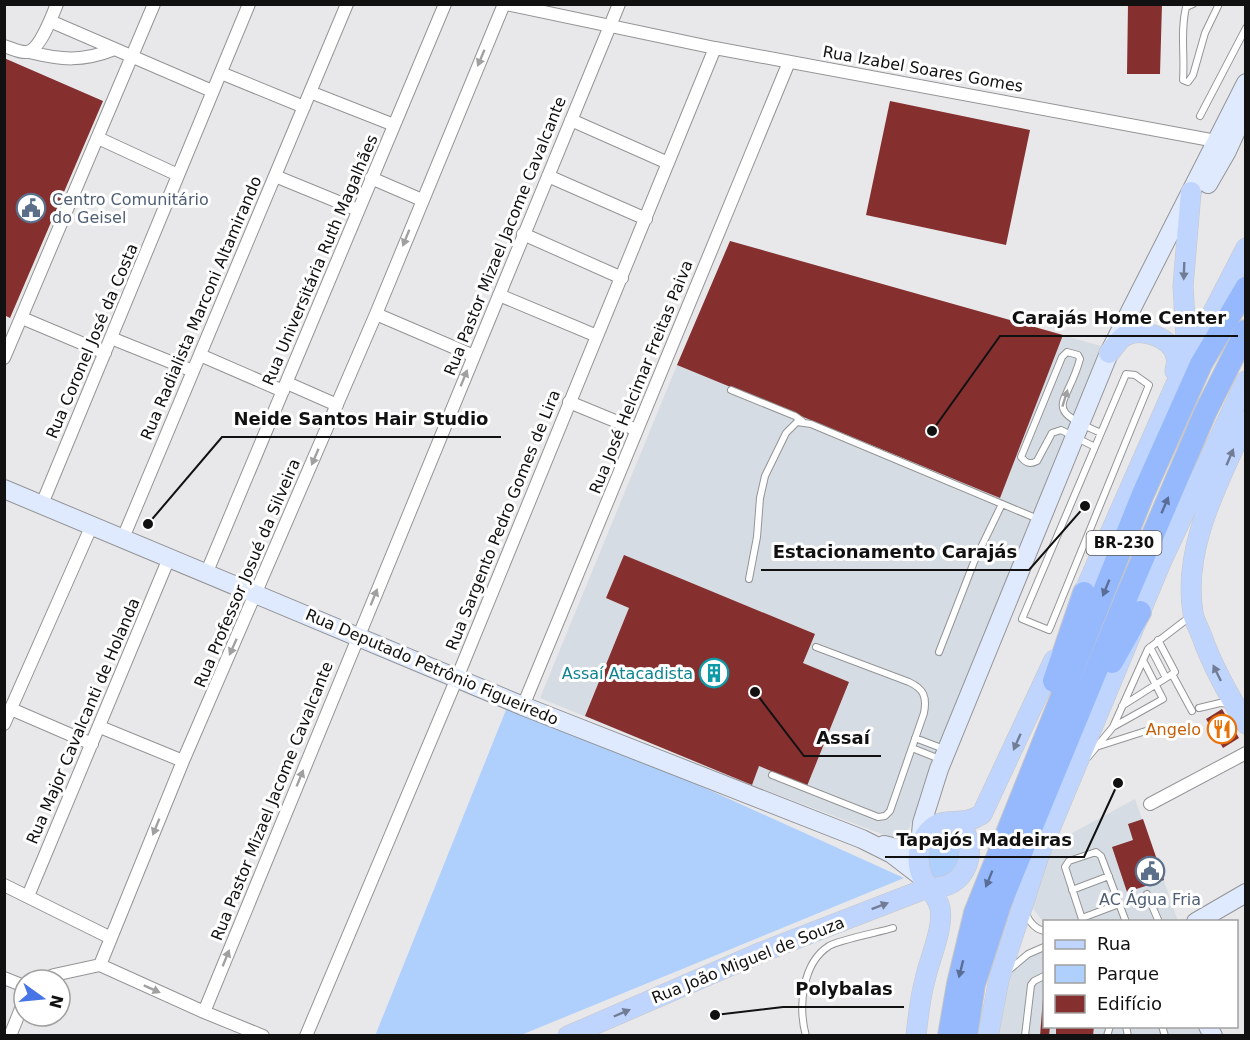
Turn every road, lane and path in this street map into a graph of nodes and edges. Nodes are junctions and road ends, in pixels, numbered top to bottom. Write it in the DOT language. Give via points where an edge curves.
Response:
graph roads {
  1 [pos="57,4"];
  2 [pos="154,4"];
  3 [pos="249,4"];
  4 [pos="347,4"];
  5 [pos="445,4"];
  6 [pos="505,4"];
  7 [pos="619,4"];
  8 [pos="1193,4"];
  9 [pos="1220,4"];
  10 [pos="50,21"];
  11 [pos="610,26"];
  12 [pos="1245,28"];
  13 [pos="4,46"];
  14 [pos="715,48"];
  15 [pos="115,49"];
  16 [pos="24,52"];
  17 [pos="132,57"];
  18 [pos="789,62"];
  19 [pos="221,73"];
  20 [pos="1245,83"];
  21 [pos="212,91"];
  22 [pos="310,92"];
  23 [pos="304,107"];
  24 [pos="1245,109"];
  25 [pos="1200,116"];
  26 [pos="571,120"];
  27 [pos="394,125"];
  28 [pos="98,138"];
  29 [pos="1222,146"];
  30 [pos="668,162"];
  31 [pos="178,175"];
  32 [pos="275,176"];
  33 [pos="548,176"];
  34 [pos="371,178"];
  35 [pos="1191,192"];
  36 [pos="422,200"];
  37 [pos="358,210"];
  38 [pos="646,219"];
  39 [pos="1189,219"];
  40 [pos="523,234"];
  41 [pos="1245,248"];
  42 [pos="622,278"];
  43 [pos="1245,288"];
  44 [pos="499,295"];
  45 [pos="376,314"];
  46 [pos="22,318"];
  47 [pos="1124,325"];
  48 [pos="1245,331"];
  49 [pos="597,336"];
  50 [pos="111,338"];
  51 [pos="105,353"];
  52 [pos="1109,353"];
  53 [pos="200,355"];
  54 [pos="474,356"];
  55 [pos="4,358"];
  56 [pos="193,371"];
  57 [pos="1245,381"];
  58 [pos="1175,386"];
  59 [pos="285,387"];
  60 [pos="731,390"];
  61 [pos="569,402"];
  62 [pos="337,405"];
  63 [pos="803,421"];
  64 [pos="1245,421"];
  65 [pos="637,430"];
  66 [pos="1078,431"];
  67 [pos="1101,433"];
  68 [pos="1095,447"];
  69 [pos="4,489"];
  70 [pos="42,504"];
  71 [pos="1002,504"];
  72 [pos="1042,520"];
  73 [pos="92,525"];
  74 [pos="123,538"];
  75 [pos="169,558"];
  76 [pos="206,574"];
  77 [pos="748,579"];
  78 [pos="1084,593"];
  79 [pos="257,594"];
  80 [pos="1140,612"];
  81 [pos="1193,614"];
  82 [pos="357,637"];
  83 [pos="1158,640"];
  84 [pos="816,647"];
  85 [pos="1150,647"];
  86 [pos="939,652"];
  87 [pos="1143,660"];
  88 [pos="1169,676"];
  89 [pos="457,678"];
  90 [pos="1156,685"];
  91 [pos="1234,705"];
  92 [pos="523,706"];
  93 [pos="1122,706"];
  94 [pos="1199,708"];
  95 [pos="11,709"];
  96 [pos="1192,711"];
  97 [pos="4,724"];
  98 [pos="1245,724"];
  99 [pos="100,727"];
  100 [pos="1113,727"];
  101 [pos="1152,729"];
  102 [pos="915,738"];
  103 [pos="92,744"];
  104 [pos="1098,746"];
  105 [pos="912,748"];
  106 [pos="1245,753"];
  107 [pos="943,760"];
  108 [pos="183,761"];
  109 [pos="1075,770"];
  110 [pos="772,775"];
  111 [pos="1042,800"];
  112 [pos="1150,804"];
  113 [pos="1018,806"];
  114 [pos="958,823"];
  115 [pos="862,839"];
  116 [pos="920,846"];
  117 [pos="1109,876"];
  118 [pos="926,882"];
  119 [pos="4,885"];
  120 [pos="1072,890"];
  121 [pos="1245,893"];
  122 [pos="1147,894"];
  123 [pos="28,896"];
  124 [pos="1119,903"];
  125 [pos="1023,905"];
  126 [pos="985,916"];
  127 [pos="1083,920"];
  128 [pos="1126,920"];
  129 [pos="1159,920"];
  130 [pos="1198,920"];
  131 [pos="893,928"];
  132 [pos="1043,931"];
  133 [pos="111,938"];
  134 [pos="1043,947"];
  135 [pos="100,965"];
  136 [pos="72,970"];
  137 [pos="1043,976"];
  138 [pos="999,979"];
  139 [pos="204,1012"];
  140 [pos="263,1035"];
  141 [pos="306,1035"];
  142 [pos="568,1035"];
  143 [pos="806,1035"];
  144 [pos="916,1035"];
  145 [pos="949,1035"];
  146 [pos="966,1035"];
  147 [pos="988,1035"];
  148 [pos="1025,1035"];
  1 -- 10 [label="street"];
  2 -- 17 [label="street"];
  3 -- 19 [label="street, Rua Coronel José da Costa"];
  4 -- 22 [label="street, Rua Radialista Marconi Altamirando"];
  5 -- 27 [label="street, Rua Universitária Ruth Magalhães"];
  6 -- 11 [label="street, Rua Izabel Soares Gomes"];
  6 -- 36 [label="street, Rua Professor Josué da Silveira, one-way"];
  7 -- 11 [label="street, Rua Pastor Mizael Jacome Cavalcante"];
  8 -- 9 [label="lane" via="1186,8 1183,18 1182,60 1184,80 1188,82"];
  10 -- 15 [label="street"];
  10 -- 16 [label="street" via="38,44"];
  11 -- 14 [label="street, Rua Izabel Soares Gomes"];
  11 -- 26 [label="street, Rua Pastor Mizael Jacome Cavalcante"];
  12 -- 25 [label="lane"];
  13 -- 16 [label="street"];
  14 -- 18 [label="street, Rua Izabel Soares Gomes"];
  14 -- 30 [label="street, Rua Sargento Pedro Gomes de Lira"];
  15 -- 16 [label="street" via="77,59"];
  15 -- 17 [label="street"];
  17 -- 21 [label="street"];
  17 -- 28 [label="street"];
  18 -- 29 [label="street, Rua Izabel Soares Gomes"];
  18 -- 65 [label="street, Rua José Helcimar Freitas Paiva"];
  19 -- 21 [label="street, Rua Coronel José da Costa"];
  19 -- 23 [label="street"];
  20 -- 29 [label="street"];
  21 -- 31 [label="street, Rua Coronel José da Costa"];
  22 -- 23 [label="street, Rua Radialista Marconi Altamirando"];
  22 -- 27 [label="street"];
  23 -- 32 [label="street, Rua Radialista Marconi Altamirando"];
  24 -- 29 [label="street"];
  26 -- 30 [label="street"];
  26 -- 33 [label="street, Rua Pastor Mizael Jacome Cavalcante"];
  27 -- 34 [label="street, Rua Universitária Ruth Magalhães"];
  28 -- 31 [label="street"];
  28 -- 46 [label="street"];
  29 -- 35 [label="street"];
  29 -- 39 [label="street"];
  30 -- 38 [label="street, Rua Sargento Pedro Gomes de Lira"];
  31 -- 50 [label="street, Rua Coronel José da Costa"];
  32 -- 37 [label="street"];
  32 -- 53 [label="street, Rua Radialista Marconi Altamirando"];
  33 -- 38 [label="street"];
  33 -- 40 [label="street, Rua Pastor Mizael Jacome Cavalcante"];
  34 -- 36 [label="street"];
  34 -- 37 [label="street, Rua Universitária Ruth Magalhães"];
  35 -- 39 [label="main road"];
  35 -- 47 [label="street"];
  36 -- 45 [label="street, Rua Professor Josué da Silveira, one-way"];
  37 -- 59 [label="street, Rua Universitária Ruth Magalhães"];
  38 -- 42 [label="street, Rua Sargento Pedro Gomes de Lira"];
  39 -- 47 [label="street"];
  39 -- 58 [label="main road, one-way" via="1183,286 1186,339"];
  40 -- 42 [label="street"];
  40 -- 44 [label="street, Rua Pastor Mizael Jacome Cavalcante"];
  41 -- 58 [label="main road"];
  42 -- 49 [label="street, Rua Sargento Pedro Gomes de Lira"];
  43 -- 113 [label="highway, BR-230, one-way" via="1201,364 1143,494"];
  44 -- 49 [label="street"];
  44 -- 54 [label="street, Rua Pastor Mizael Jacome Cavalcante"];
  45 -- 54 [label="street"];
  45 -- 62 [label="street, Rua Professor Josué da Silveira"];
  46 -- 51 [label="street"];
  46 -- 55 [label="street"];
  47 -- 52 [label="street"];
  111 -- 48 [label="highway, BR-230, one-way" via="1186,457"];
  49 -- 61 [label="street, Rua Sargento Pedro Gomes de Lira"];
  50 -- 51 [label="street, Rua Coronel José da Costa"];
  50 -- 56 [label="street"];
  51 -- 70 [label="street, Rua Coronel José da Costa"];
  52 -- 58 [label="main road" via="1125,336 1152,334 1166,342 1176,356"];
  52 -- 66 [label="street"];
  53 -- 56 [label="street, Rua Radialista Marconi Altamirando"];
  53 -- 59 [label="street"];
  82 -- 54 [label="street, Rua Pastor Mizael Jacome Cavalcante, one-way"];
  56 -- 74 [label="street, Rua Radialista Marconi Altamirando"];
  57 -- 80 [label="main road, BR-230"];
  58 -- 78 [label="main road, BR-230"];
  59 -- 62 [label="street"];
  59 -- 76 [label="street, Rua Universitária Ruth Magalhães"];
  60 -- 63 [label="lane"];
  61 -- 65 [label="street"];
  61 -- 89 [label="street, Rua Sargento Pedro Gomes de Lira"];
  62 -- 79 [label="street, Rua Professor Josué da Silveira, one-way"];
  63 -- 71 [label="lane"];
  63 -- 77 [label="lane" via="791,425 765,476"];
  81 -- 64 [label="main road, one-way" via="1196,546"];
  65 -- 92 [label="street, Rua José Helcimar Freitas Paiva"];
  66 -- 66 [label="lane, one-way" via="1062,408 1080,359 1067,352 1021,457 1033,464 1056,430"];
  66 -- 67 [label="lane"];
  66 -- 68 [label="lane"];
  66 -- 72 [label="street"];
  67 -- 68 [label="lane"];
  67 -- 68 [label="lane" via="1126,374 1143,379 1149,385 1049,630 1022,619"];
  69 -- 70 [label="street, Rua Deputado Petrônio Figueiredo"];
  70 -- 73 [label="street, Rua Deputado Petrônio Figueiredo"];
  71 -- 72 [label="lane"];
  71 -- 86 [label="lane" via="974,562"];
  72 -- 107 [label="street"];
  73 -- 74 [label="street, Rua Deputado Petrônio Figueiredo"];
  73 -- 95 [label="street"];
  74 -- 75 [label="street, Rua Deputado Petrônio Figueiredo"];
  75 -- 76 [label="street, Rua Deputado Petrônio Figueiredo"];
  75 -- 99 [label="street, Rua Major Cavalcanti de Holanda"];
  76 -- 79 [label="street, Rua Deputado Petrônio Figueiredo"];
  78 -- 113 [label="highway" via="1041,717"];
  78 -- 114 [label="main road, one-way" via="982,814"];
  79 -- 82 [label="street, Rua Deputado Petrônio Figueiredo"];
  79 -- 108 [label="street, Rua Professor Josué da Silveira, one-way"];
  80 -- 109 [label="main road"];
  80 -- 111 [label="highway"];
  81 -- 83 [label="lane"];
  91 -- 81 [label="main road, one-way"];
  82 -- 89 [label="street, Rua Deputado Petrônio Figueiredo"];
  139 -- 82 [label="street, Rua Pastor Mizael Jacome Cavalcante, one-way"];
  83 -- 85 [label="lane"];
  83 -- 88 [label="lane" via="1175,672"];
  84 -- 102 [label="lane" via="919,687 926,702"];
  85 -- 87 [label="lane"];
  85 -- 88 [label="lane"];
  87 -- 90 [label="lane"];
  87 -- 93 [label="lane"];
  88 -- 90 [label="lane"];
  88 -- 96 [label="lane"];
  89 -- 92 [label="street, Rua Deputado Petrônio Figueiredo"];
  89 -- 141 [label="street, Rua Sargento Pedro Gomes de Lira"];
  90 -- 93 [label="lane"];
  90 -- 100 [label="lane" via="1163,699"];
  91 -- 94 [label="lane" via="1220,703"];
  91 -- 98 [label="main road"];
  92 -- 115 [label="street, Rua Deputado Petrônio Figueiredo"];
  93 -- 100 [label="lane"];
  95 -- 97 [label="street"];
  95 -- 103 [label="street"];
  99 -- 103 [label="street, Rua Major Cavalcanti de Holanda"];
  99 -- 108 [label="street"];
  100 -- 104 [label="lane"];
  101 -- 104 [label="lane"];
  102 -- 105 [label="lane"];
  102 -- 107 [label="lane"];
  103 -- 123 [label="street, Rua Major Cavalcanti de Holanda"];
  104 -- 109 [label="lane"];
  105 -- 107 [label="lane"];
  105 -- 110 [label="lane" via="890,811 878,818"];
  106 -- 112 [label="street"];
  107 -- 114 [label="street" via="938,789 942,807"];
  107 -- 116 [label="street" via="922,823"];
  108 -- 133 [label="street, Rua Professor Josué da Silveira, one-way"];
  109 -- 125 [label="main road" via="1039,855"];
  111 -- 126 [label="highway, BR-230"];
  113 -- 126 [label="highway, BR-230, one-way"];
  114 -- 116 [label="main road" via="944,821 936,825"];
  114 -- 118 [label="main road" via="970,847 963,874 940,888"];
  115 -- 116 [label="street, Rua Deputado Petrônio Figueiredo" via="900,849"];
  115 -- 118 [label="street, Rua Deputado Petrônio Figueiredo" via="892,854"];
  116 -- 118 [label="main road" via="919,863"];
  117 -- 120 [label="lane"];
  117 -- 120 [label="lane" via="1099,853 1070,861 1065,867"];
  117 -- 124 [label="lane"];
  142 -- 118 [label="main road, Rua João Miguel de Souza, one-way"];
  118 -- 144 [label="main road" via="936,896 941,920 924,983"];
  119 -- 123 [label="street"];
  120 -- 127 [label="lane"];
  121 -- 130 [label="street"];
  122 -- 129 [label="lane"];
  123 -- 133 [label="street"];
  124 -- 127 [label="lane"];
  124 -- 128 [label="lane"];
  125 -- 132 [label="lane" via="1030,922"];
  125 -- 138 [label="main road"];
  126 -- 145 [label="highway, BR-230, one-way" via="958,984"];
  126 -- 146 [label="highway, BR-230"];
  131 -- 143 [label="lane" via="830,945 816,960 805,977"];
  133 -- 135 [label="street, Rua Professor Josué da Silveira"];
  134 -- 138 [label="lane" via="1028,954"];
  135 -- 136 [label="street"];
  135 -- 139 [label="street, one-way"];
  137 -- 148 [label="lane" via="1031,985"];
  138 -- 147 [label="main road"];
  139 -- 140 [label="street"];
}
